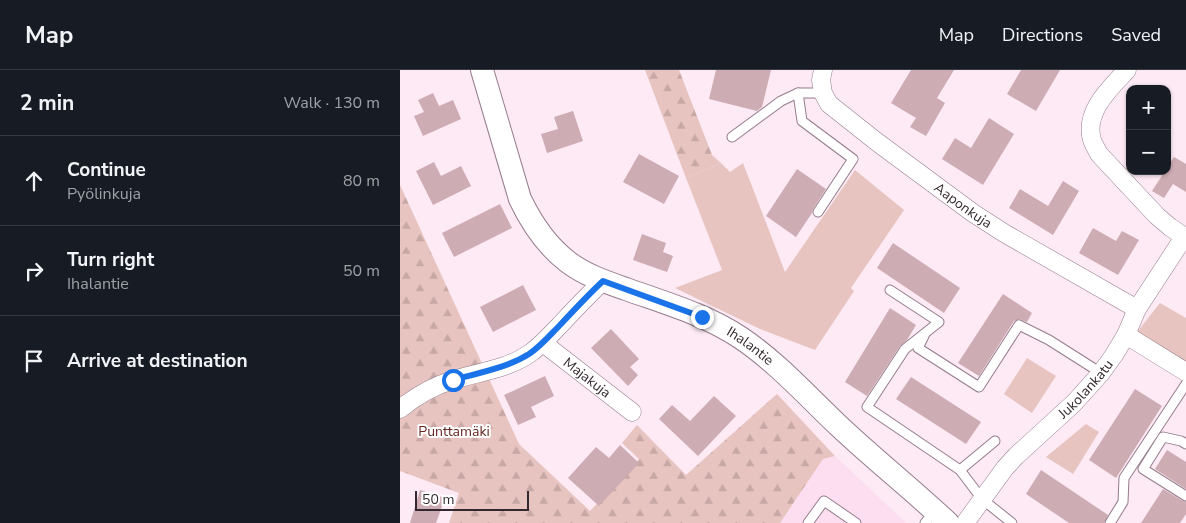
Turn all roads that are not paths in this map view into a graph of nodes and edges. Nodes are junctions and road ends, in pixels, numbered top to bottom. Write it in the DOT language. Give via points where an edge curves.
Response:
graph roads {
  1 [pos="482,70"];
  2 [pos="823,70"];
  3 [pos="1127,70"];
  4 [pos="798,93"];
  5 [pos="823,93"];
  6 [pos="732,137"];
  7 [pos="818,212"];
  8 [pos="1185,237"];
  9 [pos="603,281"];
  10 [pos="890,290"];
  11 [pos="1137,309"];
  12 [pos="926,333"];
  13 [pos="1126,335"];
  14 [pos="543,343"];
  15 [pos="1186,372"];
  16 [pos="1101,373"];
  17 [pos="1186,384"];
  18 [pos="400,409"];
  19 [pos="632,412"];
  20 [pos="1184,439"];
  21 [pos="996,441"];
  22 [pos="960,470"];
  23 [pos="1186,496"];
  24 [pos="982,499"];
  25 [pos="936,519"];
  26 [pos="808,523"];
  27 [pos="856,523"];
  28 [pos="965,523"];
  29 [pos="1012,523"];
  30 [pos="1110,523"];
  1 -- 9 [label="street, Ihalantie" via="518,192 528,215 552,248 568,262"];
  2 -- 5 [label="street"];
  3 -- 8 [label="street" via="1092,115 1090,130 1093,143 1099,154 1157,216"];
  4 -- 5 [label="lane"];
  4 -- 6 [label="lane"];
  4 -- 7 [label="lane" via="802,121 854,159"];
  5 -- 11 [label="street, Aaponkuja" via="839,113 973,213"];
  8 -- 11 [label="street, Jukolankatu"];
  9 -- 14 [label="street"];
  9 -- 25 [label="street, Ihalantie" via="702,317 740,337 781,370"];
  10 -- 12 [label="lane" via="939,322"];
  11 -- 13 [label="street, Jukolankatu"];
  12 -- 16 [label="lane" via="918,348 980,387 1019,325"];
  12 -- 22 [label="lane" via="905,349 867,407"];
  13 -- 15 [label="street"];
  13 -- 16 [label="street, Jukolankatu"];
  14 -- 18 [label="street" via="514,362 434,387"];
  14 -- 19 [label="street, Majakuja"];
  16 -- 24 [label="street, Jukolankatu" via="1074,403 1016,456"];
  17 -- 30 [label="lane" via="1124,478 1122,502"];
  20 -- 23 [label="lane" via="1163,437 1143,469"];
  21 -- 22 [label="lane"];
  22 -- 24 [label="lane"];
  24 -- 28 [label="street, Jukolankatu"];
  24 -- 29 [label="lane"];
  26 -- 27 [label="lane" via="824,501"];
}
